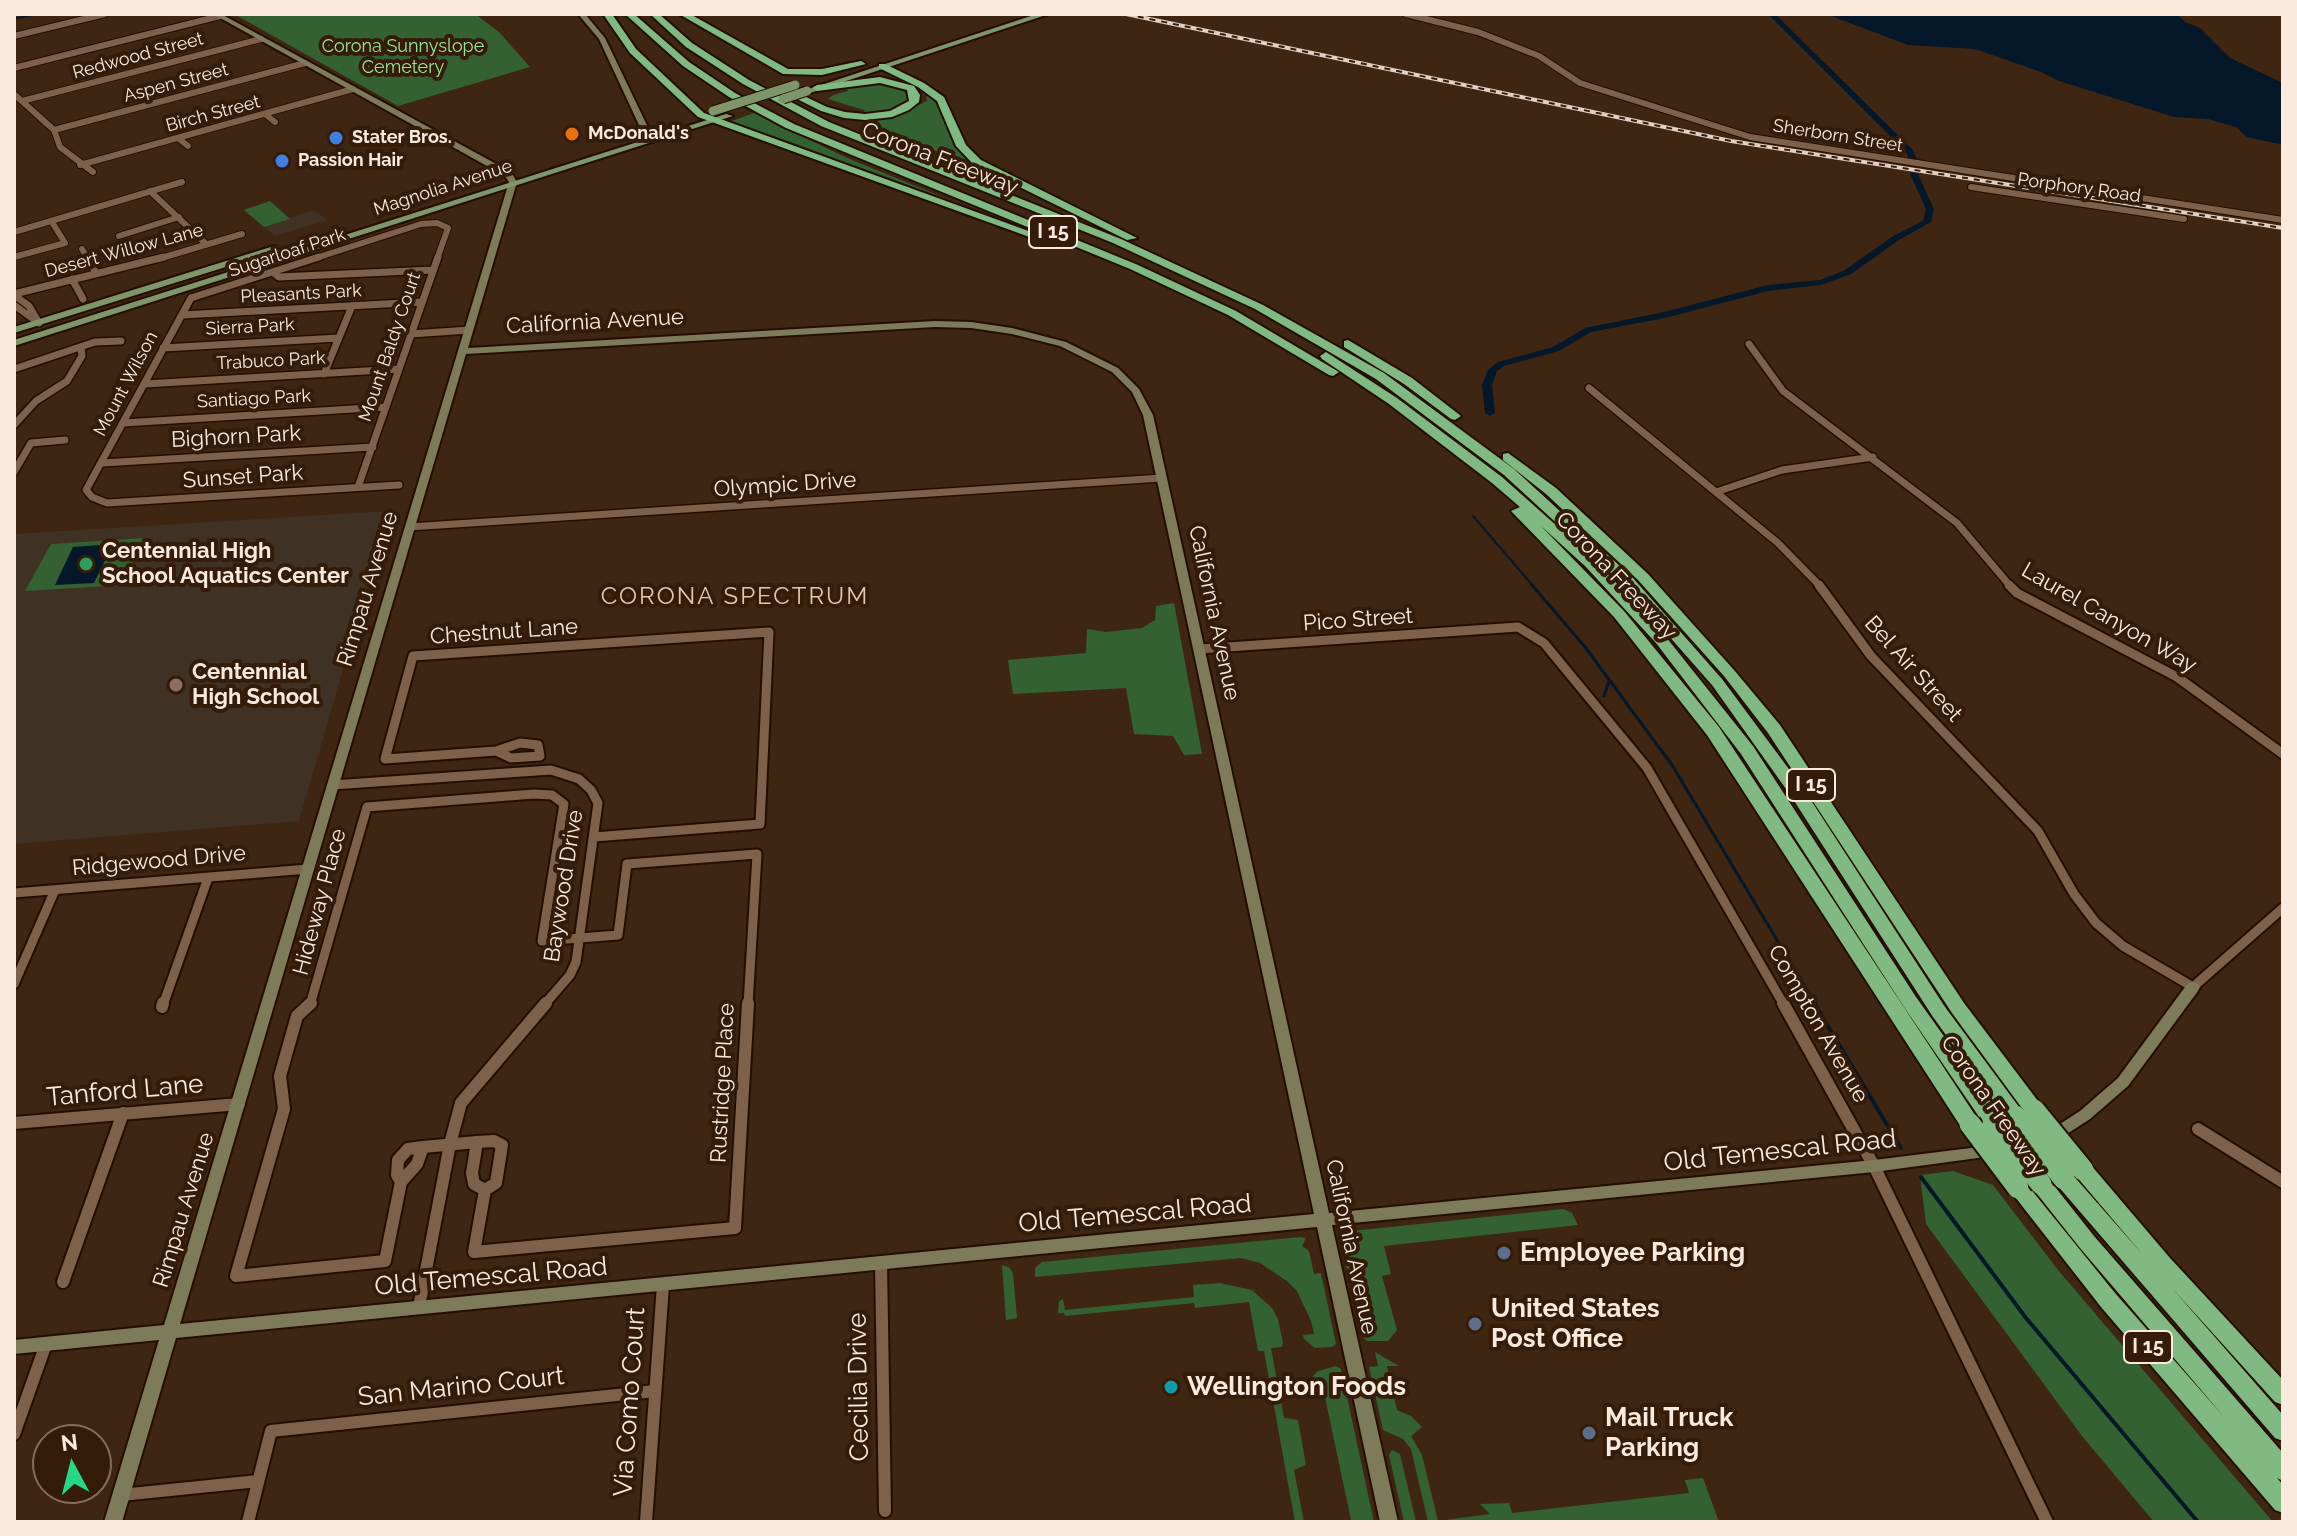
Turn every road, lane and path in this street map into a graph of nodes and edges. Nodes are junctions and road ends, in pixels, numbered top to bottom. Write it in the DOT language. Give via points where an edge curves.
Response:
graph roads {
  1 [pos="105,14"];
  2 [pos="581,14"];
  3 [pos="607,14"];
  4 [pos="629,14"];
  5 [pos="641,14"];
  6 [pos="654,14"];
  7 [pos="668,14"];
  8 [pos="683,14"];
  9 [pos="1017,14"];
  10 [pos="1045,14"];
  11 [pos="1406,14"];
  12 [pos="218,15"];
  13 [pos="14,36"];
  14 [pos="261,39"];
  15 [pos="305,63"];
  16 [pos="861,64"];
  17 [pos="882,66"];
  18 [pos="14,68"];
  19 [pos="754,78"];
  20 [pos="353,89"];
  21 [pos="812,89"];
  22 [pos="14,94"];
  23 [pos="22,101"];
  24 [pos="265,114"];
  25 [pos="701,115"];
  26 [pos="713,116"];
  27 [pos="275,122"];
  28 [pos="54,130"];
  29 [pos="647,137"];
  30 [pos="178,138"];
  31 [pos="188,146"];
  32 [pos="80,165"];
  33 [pos="93,172"];
  34 [pos="511,178"];
  35 [pos="182,182"];
  36 [pos="1971,187"];
  37 [pos="150,191"];
  38 [pos="179,217"];
  39 [pos="2184,219"];
  40 [pos="2283,220"];
  41 [pos="52,222"];
  42 [pos="357,223"];
  43 [pos="437,223"];
  44 [pos="367,230"];
  45 [pos="14,232"];
  46 [pos="242,234"];
  47 [pos="119,236"];
  48 [pos="1132,239"];
  49 [pos="206,244"];
  50 [pos="82,249"];
  51 [pos="14,257"];
  52 [pos="1134,267"];
  53 [pos="433,270"];
  54 [pos="96,273"];
  55 [pos="274,273"];
  56 [pos="72,279"];
  57 [pos="182,288"];
  58 [pos="14,294"];
  59 [pos="191,298"];
  60 [pos="83,299"];
  61 [pos="422,302"];
  62 [pos="14,305"];
  63 [pos="352,306"];
  64 [pos="182,315"];
  65 [pos="43,327"];
  66 [pos="14,330"];
  67 [pos="469,330"];
  68 [pos="411,334"];
  69 [pos="338,338"];
  70 [pos="121,341"];
  71 [pos="14,343"];
  72 [pos="1749,344"];
  73 [pos="81,347"];
  74 [pos="163,348"];
  75 [pos="463,351"];
  76 [pos="1333,360"];
  77 [pos="14,369"];
  78 [pos="399,369"];
  79 [pos="324,374"];
  80 [pos="145,384"];
  81 [pos="1589,388"];
  82 [pos="386,407"];
  83 [pos="1384,407"];
  84 [pos="123,423"];
  85 [pos="14,425"];
  86 [pos="65,440"];
  87 [pos="373,447"];
  88 [pos="1873,457"];
  89 [pos="17,462"];
  90 [pos="102,463"];
  91 [pos="14,472"];
  92 [pos="1162,478"];
  93 [pos="399,485"];
  94 [pos="358,487"];
  95 [pos="1716,492"];
  96 [pos="92,497"];
  97 [pos="1566,521"];
  98 [pos="409,527"];
  99 [pos="1643,577"];
  100 [pos="1518,627"];
  101 [pos="1199,649"];
  102 [pos="2283,754"];
  103 [pos="535,770"];
  104 [pos="332,785"];
  105 [pos="594,837"];
  106 [pos="1794,857"];
  107 [pos="308,869"];
  108 [pos="208,878"];
  109 [pos="55,890"];
  110 [pos="14,893"];
  111 [pos="2283,908"];
  112 [pos="580,938"];
  113 [pos="1872,944"];
  114 [pos="14,984"];
  115 [pos="2193,987"];
  116 [pos="162,1007"];
  117 [pos="239,1104"];
  118 [pos="123,1113"];
  119 [pos="2024,1113"];
  120 [pos="14,1123"];
  121 [pos="2198,1129"];
  122 [pos="477,1142"];
  123 [pos="450,1144"];
  124 [pos="423,1147"];
  125 [pos="1874,1166"];
  126 [pos="2074,1174"];
  127 [pos="401,1182"];
  128 [pos="2283,1182"];
  129 [pos="485,1190"];
  130 [pos="2105,1196"];
  131 [pos="1323,1220"];
  132 [pos="881,1262"];
  133 [pos="63,1282"];
  134 [pos="663,1285"];
  135 [pos="419,1307"];
  136 [pos="170,1331"];
  137 [pos="2195,1332"];
  138 [pos="46,1344"];
  139 [pos="14,1347"];
  140 [pos="655,1391"];
  141 [pos="2283,1395"];
  142 [pos="2283,1431"];
  143 [pos="14,1434"];
  144 [pos="2283,1470"];
  145 [pos="258,1481"];
  146 [pos="121,1495"];
  147 [pos="2283,1502"];
  148 [pos="885,1511"];
  149 [pos="113,1522"];
  150 [pos="248,1522"];
  151 [pos="646,1522"];
  152 [pos="1389,1522"];
  153 [pos="2047,1522"];
  1 -- 13 [label="street"];
  2 -- 29 [label="main road" via="602,38"];
  3 -- 25 [label="highway" via="633,51"];
  4 -- 52 [label="highway, Corona Freeway / I 15" via="686,64 790,126"];
  5 -- 76 [label="highway" via="681,51 805,124 1179,277"];
  6 -- 97 [label="highway" via="723,68 825,124 1131,247 1297,327 1453,427"];
  7 -- 19 [label="highway, Corona Freeway / I 15" via="721,59"];
  8 -- 16 [label="highway" via="786,72"];
  9 -- 16 [label="main road, Magnolia Avenue"];
  10 -- 17 [label="main road, Magnolia Avenue"];
  11 -- 40 [label="street, Sherborn Street" via="1478,32 1539,56 1580,83 1750,137"];
  12 -- 14 [label="main road"];
  12 -- 18 [label="street"];
  14 -- 15 [label="main road"];
  14 -- 23 [label="street, Redwood Street"];
  15 -- 20 [label="main road"];
  15 -- 28 [label="street, Aspen Street"];
  16 -- 17 [label="main road, Magnolia Avenue"];
  16 -- 26 [label="main road, Magnolia Avenue, bridge"];
  17 -- 21 [label="main road, Magnolia Avenue"];
  17 -- 48 [label="highway" via="941,99 961,146 977,162"];
  19 -- 21 [label="highway" via="844,115 892,114 914,102 915,95 911,88 880,80"];
  19 -- 48 [label="highway, Corona Freeway / I 15" via="860,131"];
  20 -- 24 [label="street, Birch Street"];
  20 -- 34 [label="main road"];
  21 -- 26 [label="main road, Magnolia Avenue, bridge" via="729,116"];
  22 -- 23 [label="street"];
  23 -- 28 [label="street"];
  24 -- 27 [label="street"];
  24 -- 30 [label="street, Birch Street"];
  25 -- 26 [label="highway"];
  25 -- 29 [label="main road, Magnolia Avenue"];
  26 -- 29 [label="main road, Magnolia Avenue"];
  26 -- 52 [label="highway" via="975,215"];
  28 -- 32 [label="street" via="60,147"];
  29 -- 34 [label="main road, Magnolia Avenue"];
  30 -- 31 [label="street"];
  30 -- 32 [label="street, Birch Street"];
  32 -- 33 [label="street"];
  34 -- 42 [label="main road, Magnolia Avenue"];
  34 -- 44 [label="main road, Magnolia Avenue"];
  34 -- 67 [label="main road, Rimpau Avenue"];
  35 -- 37 [label="street"];
  36 -- 39 [label="street, Porphory Road"];
  37 -- 38 [label="street"];
  37 -- 41 [label="street"];
  38 -- 47 [label="street"];
  38 -- 49 [label="street"];
  41 -- 45 [label="street"];
  41 -- 51 [label="street" via="65,243"];
  42 -- 44 [label="main road"];
  42 -- 65 [label="main road, Magnolia Avenue"];
  43 -- 53 [label="street, Mount Baldy Court" via="448,228"];
  43 -- 55 [label="street, Sugarloaf Park"];
  44 -- 57 [label="main road, Magnolia Avenue"];
  46 -- 49 [label="street, Desert Willow Lane"];
  48 -- 99 [label="highway, Corona Freeway / I 15" via="1259,294 1408,381 1551,491"];
  49 -- 54 [label="street, Desert Willow Lane"];
  50 -- 54 [label="street"];
  52 -- 83 [label="highway, Corona Freeway / I 15" via="1232,313"];
  53 -- 55 [label="street" via="279,277"];
  53 -- 61 [label="street, Mount Baldy Court"];
  54 -- 56 [label="street, Desert Willow Lane"];
  55 -- 59 [label="street, Sugarloaf Park"];
  56 -- 58 [label="street, Desert Willow Lane"];
  56 -- 60 [label="street"];
  57 -- 59 [label="street"];
  57 -- 65 [label="main road, Magnolia Avenue"];
  58 -- 65 [label="street"];
  59 -- 64 [label="street, Mount Wilson"];
  61 -- 63 [label="street, Pleasants Park"];
  61 -- 68 [label="street, Mount Baldy Court"];
  62 -- 65 [label="street"];
  63 -- 64 [label="street, Pleasants Park"];
  63 -- 69 [label="street"];
  64 -- 74 [label="street, Mount Wilson"];
  65 -- 66 [label="main road, Magnolia Avenue"];
  65 -- 71 [label="main road, Magnolia Avenue"];
  67 -- 68 [label="street"];
  67 -- 75 [label="main road, Rimpau Avenue"];
  68 -- 78 [label="street, Mount Baldy Court"];
  69 -- 74 [label="street, Sierra Park"];
  69 -- 79 [label="street"];
  70 -- 73 [label="street"];
  72 -- 88 [label="street, Laurel Canyon Way" via="1783,391"];
  73 -- 77 [label="street"];
  73 -- 85 [label="street" via="82,356 67,381 36,401"];
  74 -- 80 [label="street, Mount Wilson"];
  75 -- 92 [label="main road, California Avenue" via="935,324 1012,331 1082,352 1126,381 1147,410"];
  75 -- 98 [label="main road, Rimpau Avenue"];
  76 -- 83 [label="highway"];
  76 -- 113 [label="highway" via="1497,480 1602,575 1724,718"];
  78 -- 79 [label="street, Trabuco Park"];
  78 -- 82 [label="street, Mount Baldy Court"];
  79 -- 80 [label="street, Trabuco Park"];
  80 -- 84 [label="street, Mount Wilson"];
  81 -- 95 [label="street, Bel Air Street"];
  82 -- 84 [label="street, Santiago Park"];
  82 -- 87 [label="street, Mount Baldy Court"];
  83 -- 106 [label="highway, Corona Freeway / I 15" via="1518,511 1619,614 1713,731"];
  84 -- 90 [label="street, Mount Wilson"];
  86 -- 89 [label="street" via="31,443"];
  87 -- 90 [label="street, Bighorn Park"];
  87 -- 94 [label="street, Mount Baldy Court"];
  88 -- 95 [label="street" via="1782,470"];
  88 -- 102 [label="street, Laurel Canyon Way" via="1957,523 2017,593 2177,677"];
  89 -- 91 [label="street"];
  90 -- 96 [label="street, Mount Wilson" via="86,490"];
  92 -- 98 [label="street, Olympic Drive"];
  92 -- 101 [label="main road, California Avenue"];
  93 -- 94 [label="street, Sunset Park"];
  94 -- 96 [label="street, Sunset Park" via="107,503"];
  95 -- 115 [label="street, Bel Air Street" via="1811,574 1871,656 2016,805 2096,923 2123,946"];
  97 -- 99 [label="highway"];
  97 -- 119 [label="highway" via="1652,606 1759,736 1939,1012"];
  98 -- 104 [label="main road, Rimpau Avenue"];
  99 -- 119 [label="highway, Corona Freeway / I 15" via="1774,729"];
  100 -- 101 [label="street, Pico Street"];
  100 -- 125 [label="street, Compton Avenue" via="1544,643 1647,768"];
  101 -- 131 [label="main road, California Avenue"];
  103 -- 104 [label="street, Baywood Drive"];
  103 -- 105 [label="street, Baywood Drive" via="570,775 591,790 599,812"];
  103 -- 105 [label="street, Chestnut Lane" via="540,756 511,758 496,751 385,759 413,656 769,632 760,824"];
  104 -- 107 [label="main road, Rimpau Avenue"];
  105 -- 112 [label="street, Baywood Drive"];
  106 -- 113 [label="highway"];
  106 -- 147 [label="highway, Corona Freeway / I 15, bridge" via="2018,1188"];
  107 -- 108 [label="street, Ridgewood Drive"];
  107 -- 117 [label="main road, Rimpau Avenue"];
  108 -- 109 [label="street, Ridgewood Drive"];
  108 -- 116 [label="street"];
  109 -- 110 [label="street, Ridgewood Drive"];
  109 -- 114 [label="street"];
  111 -- 115 [label="street"];
  112 -- 123 [label="street, Baywood Drive" via="570,975 461,1103"];
  112 -- 127 [label="street, Hideway Place" via="542,941 564,804 556,796 367,807 315,995 297,1016 280,1076 284,1109 236,1276 385,1261"];
  112 -- 129 [label="street, Rustridge Place" via="618,935 627,864 757,854 735,1228 474,1252"];
  113 -- 144 [label="highway, bridge" via="2041,1184"];
  115 -- 125 [label="main road, Old Temescal Road" via="2123,1082 2060,1133 2028,1147"];
  117 -- 118 [label="street, Tanford Lane"];
  117 -- 136 [label="main road, Rimpau Avenue"];
  118 -- 120 [label="street, Tanford Lane"];
  118 -- 133 [label="street"];
  119 -- 126 [label="highway, bridge"];
  121 -- 128 [label="street"];
  122 -- 123 [label="street"];
  122 -- 129 [label="street, Rustridge Place" via="472,1173 474,1184"];
  122 -- 129 [label="street, Rustridge Place" via="502,1145 496,1183"];
  123 -- 124 [label="street"];
  123 -- 135 [label="street, Baywood Drive"];
  124 -- 127 [label="street"];
  124 -- 127 [label="street" via="408,1149 398,1160"];
  125 -- 131 [label="main road, Old Temescal Road"];
  125 -- 153 [label="street, Compton Avenue"];
  126 -- 130 [label="highway, Corona Freeway"];
  126 -- 137 [label="highway"];
  130 -- 137 [label="highway"];
  130 -- 141 [label="highway, Corona Freeway"];
  131 -- 132 [label="main road, Old Temescal Road"];
  131 -- 152 [label="main road, California Avenue"];
  132 -- 134 [label="main road, Old Temescal Road"];
  132 -- 148 [label="street, Cecilia Drive"];
  134 -- 135 [label="main road, Old Temescal Road"];
  134 -- 140 [label="street, Via Como Court"];
  135 -- 136 [label="main road, Old Temescal Road"];
  136 -- 138 [label="main road, Old Temescal Road"];
  136 -- 146 [label="main road, Rimpau Avenue"];
  137 -- 142 [label="highway"];
  138 -- 139 [label="main road, Old Temescal Road"];
  138 -- 143 [label="street"];
  140 -- 145 [label="street, San Marino Court" via="271,1431"];
  140 -- 151 [label="street, Via Como Court"];
  145 -- 146 [label="street"];
  145 -- 150 [label="street"];
  146 -- 149 [label="main road, Rimpau Avenue"];
}
